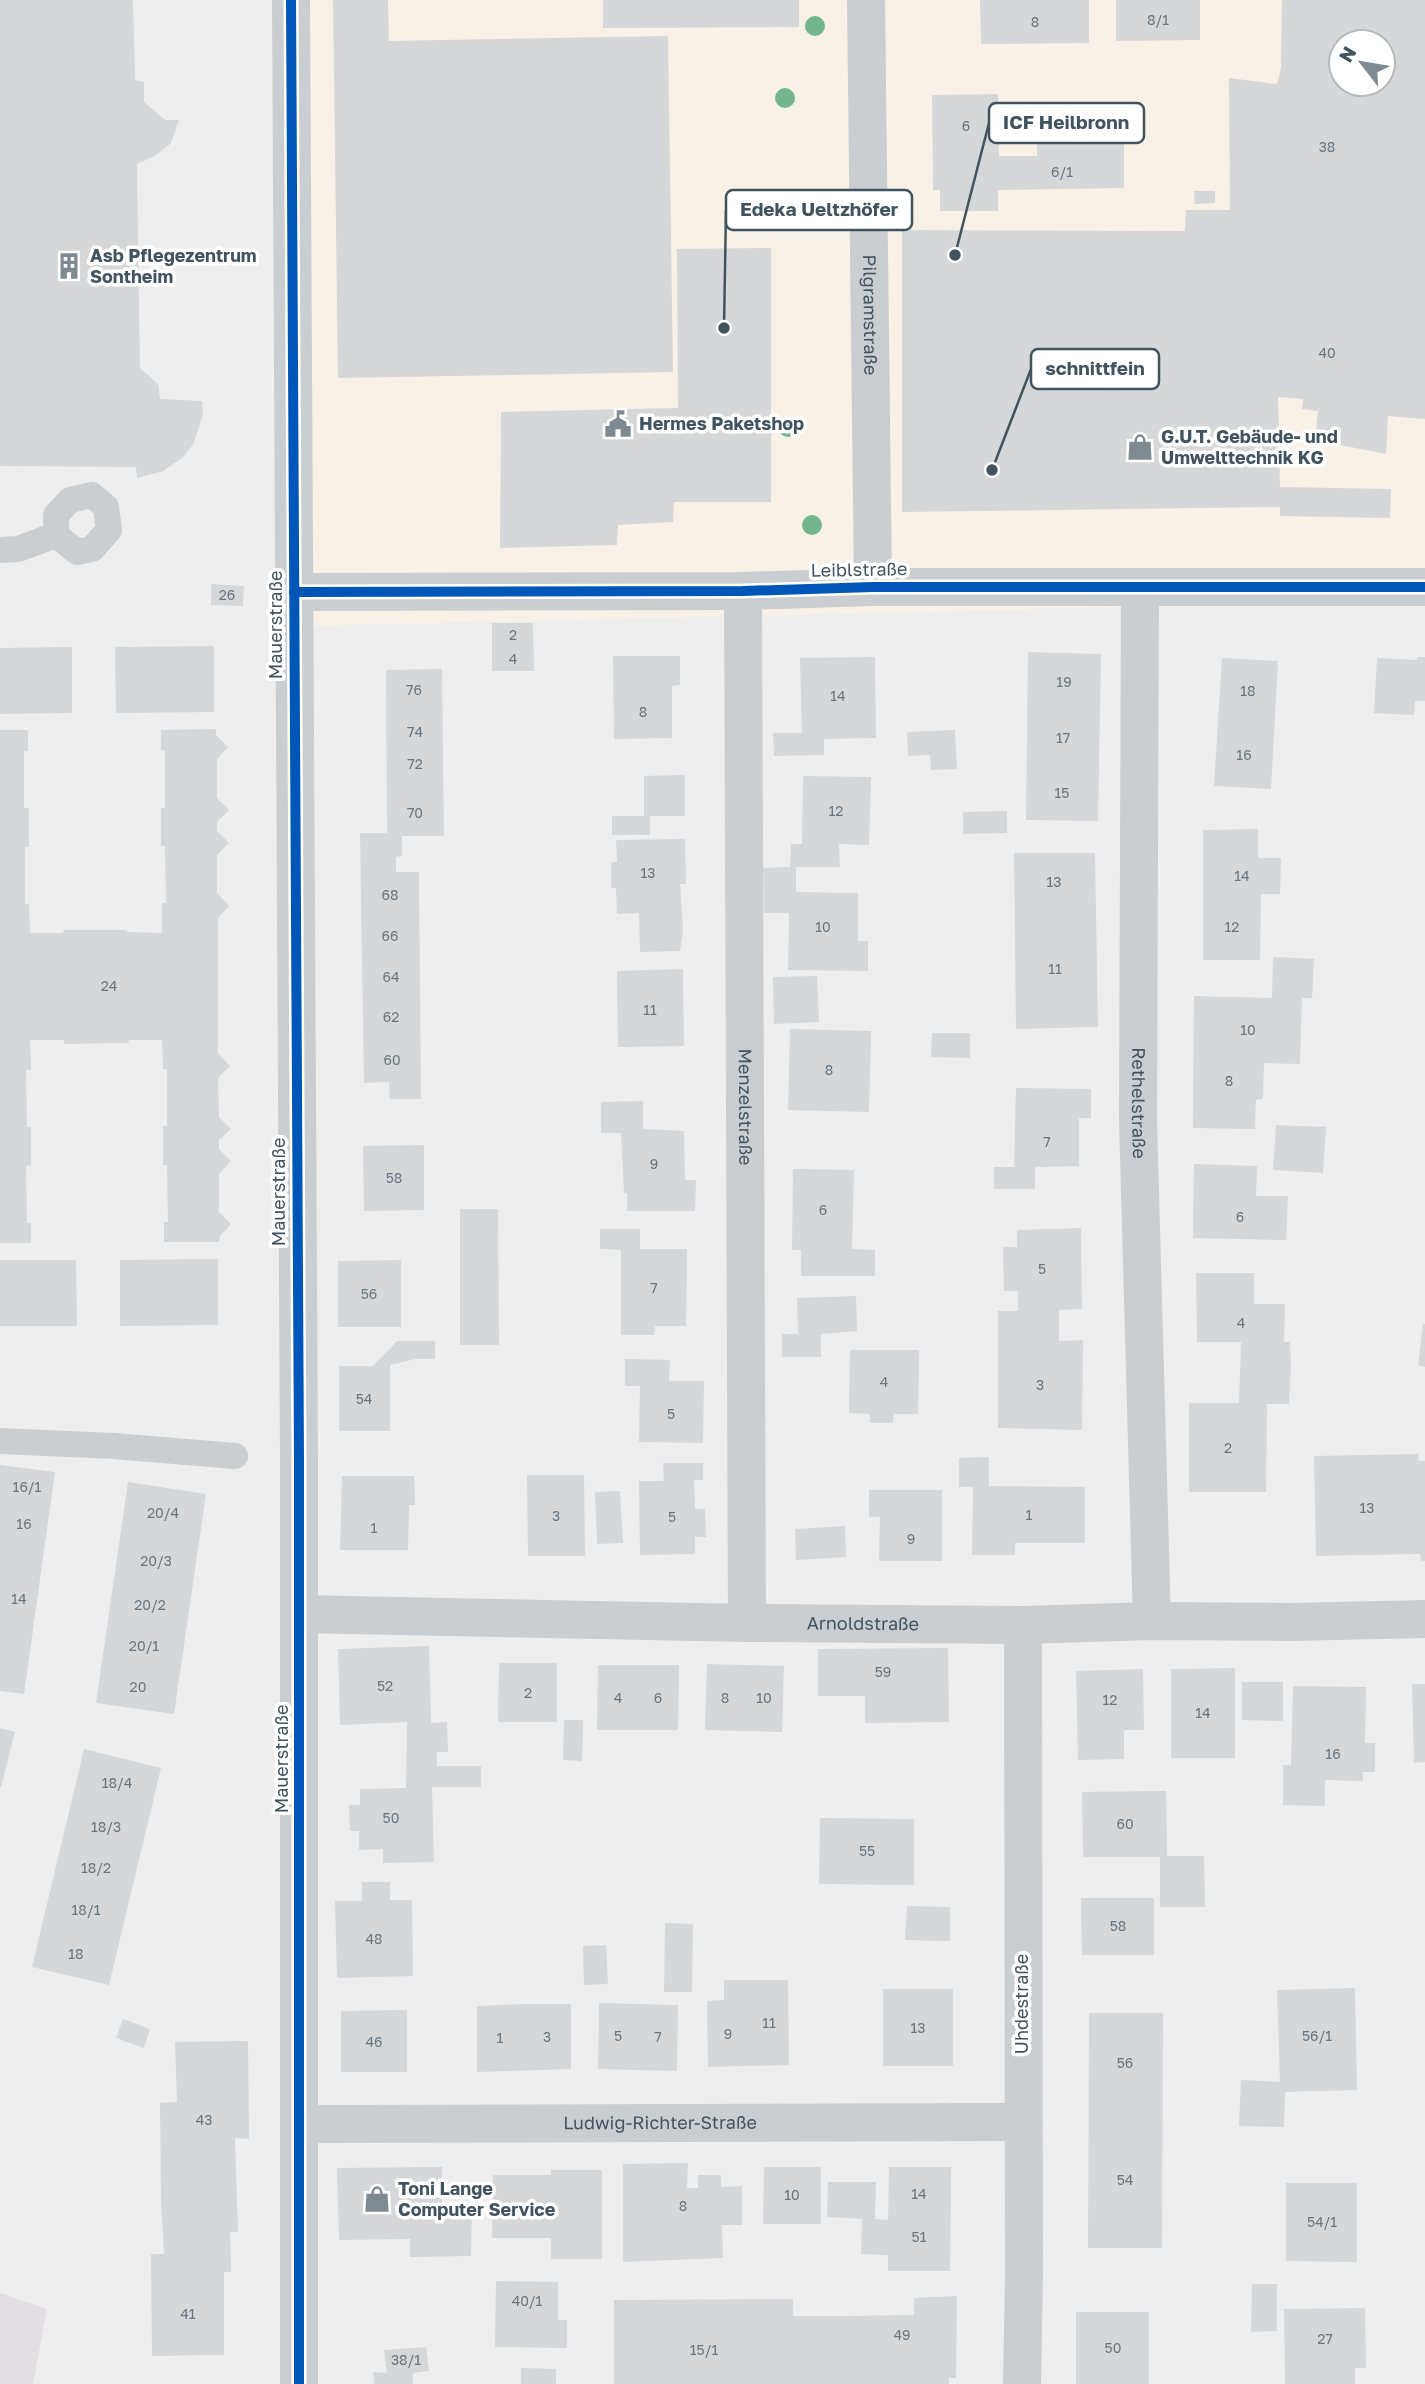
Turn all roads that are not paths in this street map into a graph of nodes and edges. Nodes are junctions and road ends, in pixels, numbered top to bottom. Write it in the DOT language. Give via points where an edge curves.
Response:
graph roads {
  1 [pos="291,0"];
  2 [pos="866,0"];
  3 [pos="56,535"];
  4 [pos="0,550"];
  5 [pos="873,587"];
  6 [pos="1140,587"];
  7 [pos="1425,587"];
  8 [pos="743,591"];
  9 [pos="294,592"];
  10 [pos="0,1441"];
  11 [pos="235,1456"];
  12 [pos="299,1614"];
  13 [pos="1425,1619"];
  14 [pos="1152,1621"];
  15 [pos="747,1623"];
  16 [pos="1023,1625"];
  17 [pos="1022,2122"];
  18 [pos="300,2124"];
  19 [pos="299,2384"];
  20 [pos="1022,2384"];
  1 -- 9 [label="street, Mauerstraße"];
  2 -- 5 [label="street, Pilgramstraße"];
  3 -- 4 [label="lane" via="18,549"];
  5 -- 6 [label="street, Leiblstraße"];
  5 -- 8 [label="street, Leiblstraße"];
  6 -- 7 [label="street, Leiblstraße"];
  6 -- 14 [label="street, Rethelstraße" via="1138,1120"];
  8 -- 9 [label="street, Leiblstraße"];
  8 -- 15 [label="street, Menzelstraße"];
  9 -- 12 [label="street, Mauerstraße"];
  10 -- 11 [label="lane"];
  12 -- 15 [label="street, Arnoldstraße"];
  12 -- 18 [label="street, Mauerstraße"];
  13 -- 14 [label="street, Arnoldstraße"];
  14 -- 16 [label="street, Arnoldstraße"];
  15 -- 16 [label="street, Arnoldstraße"];
  16 -- 17 [label="street, Uhdestraße"];
  17 -- 18 [label="street, Ludwig-Richter-Straße"];
  17 -- 20 [label="street, Uhdestraße"];
  18 -- 19 [label="street, Mauerstraße"];
}
